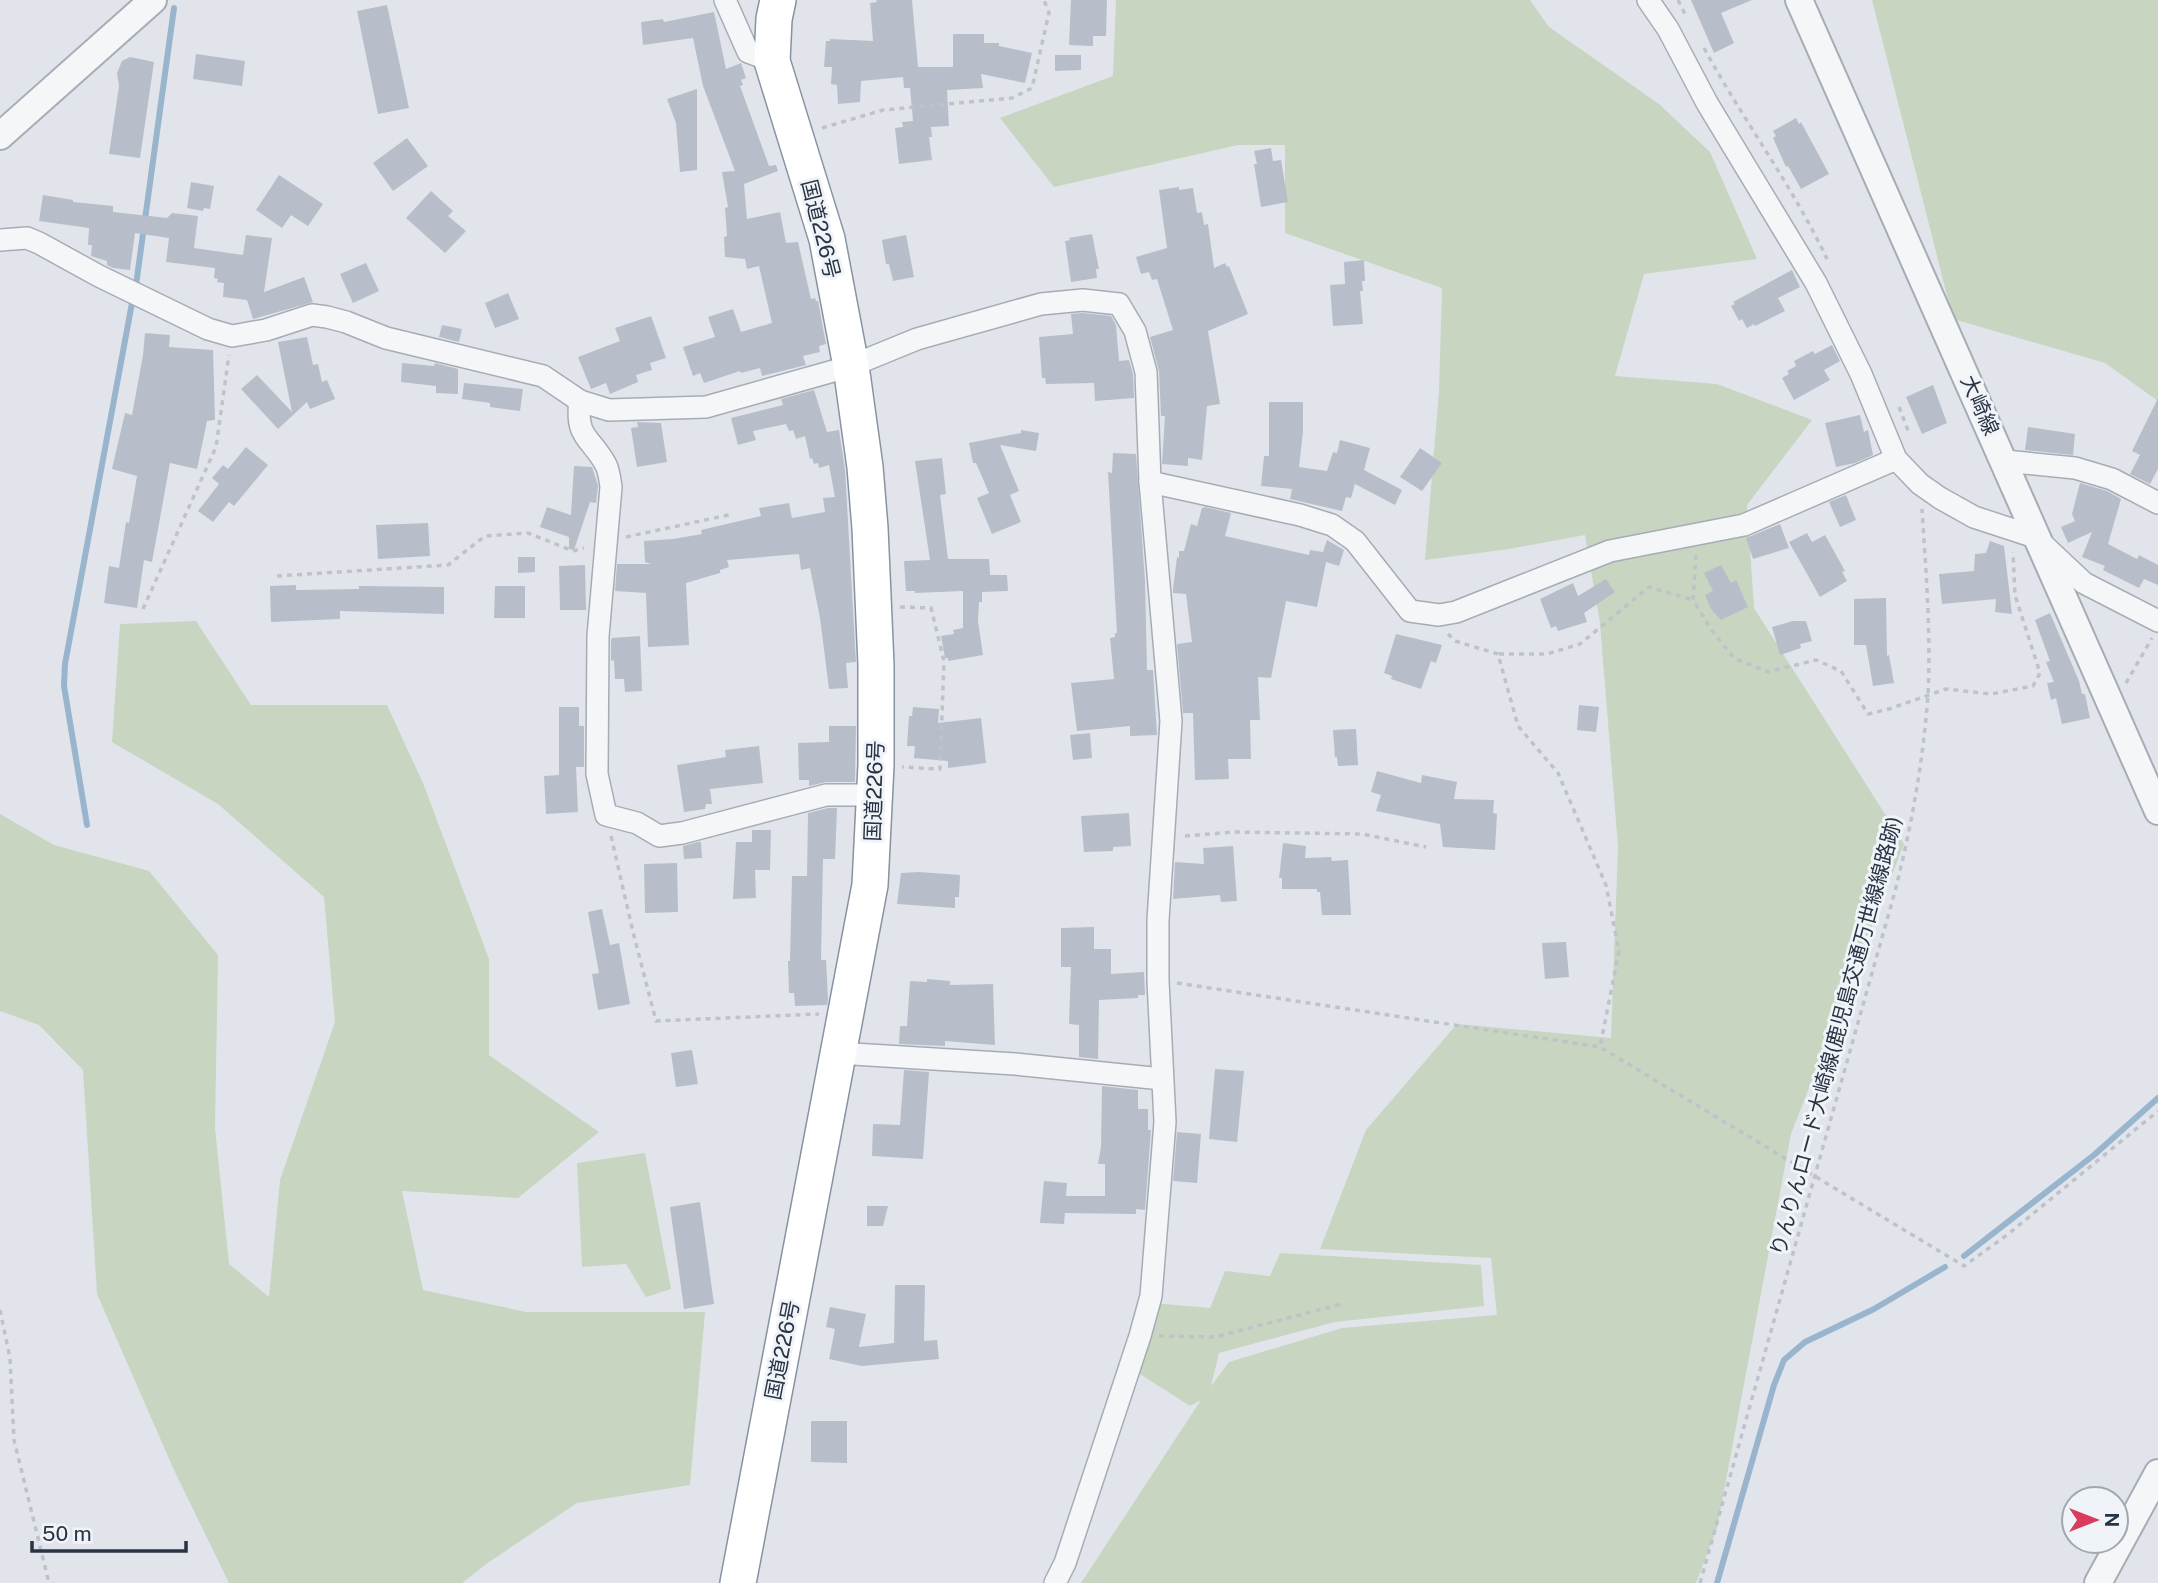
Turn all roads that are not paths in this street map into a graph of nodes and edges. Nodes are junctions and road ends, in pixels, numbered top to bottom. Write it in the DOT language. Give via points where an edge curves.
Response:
graph roads {
  1 [pos="153,0"];
  2 [pos="725,0"];
  3 [pos="778,0"];
  4 [pos="1648,0"];
  5 [pos="1799,0"];
  6 [pos="772,61"];
  7 [pos="0,136"];
  8 [pos="0,240"];
  9 [pos="851,366"];
  10 [pos="580,401"];
  11 [pos="1896,459"];
  12 [pos="2005,460"];
  13 [pos="1150,482"];
  14 [pos="2158,503"];
  15 [pos="2024,533"];
  16 [pos="2158,621"];
  17 [pos="875,780"];
  18 [pos="2158,811"];
  19 [pos="837,1053"];
  20 [pos="1162,1079"];
  21 [pos="2158,1473"];
  22 [pos="738,1583"];
  23 [pos="1055,1583"];
  24 [pos="2098,1583"];
  1 -- 7 [label="street"];
  2 -- 6 [label="street" via="748,52"];
  3 -- 6 [label="highway, 国道226号"];
  4 -- 11 [label="street" via="1816,283"];
  5 -- 12 [label="street, 大崎線"];
  6 -- 9 [label="highway, 国道226号" via="827,239"];
  8 -- 10 [label="street" via="27,238 208,329 232,336 312,315 327,317 386,338 542,376"];
  9 -- 10 [label="street" via="706,407 609,410"];
  9 -- 13 [label="street" via="917,339 1041,304 1083,300 1119,304 1135,331 1146,372"];
  9 -- 17 [label="highway, 国道226号" via="866,479 874,606"];
  10 -- 17 [label="street" via="577,420 607,466 611,487 598,636 597,774 606,815 637,823 659,836"];
  11 -- 13 [label="street" via="1744,524 1610,551 1455,612 1425,614 1409,611 1355,541 1332,525"];
  11 -- 15 [label="street" via="1941,499 1974,517"];
  12 -- 14 [label="street" via="2075,468 2112,479"];
  12 -- 15 [label="street, 大崎線"];
  13 -- 20 [label="street" via="1171,722 1158,920"];
  15 -- 16 [label="street" via="2084,583"];
  15 -- 18 [label="street, 大崎線" via="2082,636"];
  17 -- 19 [label="highway, 国道226号" via="870,884"];
  19 -- 20 [label="street"];
  19 -- 22 [label="highway, 国道226号"];
  20 -- 23 [label="street" via="1165,1122 1150,1296"];
  21 -- 24 [label="street"];
}
